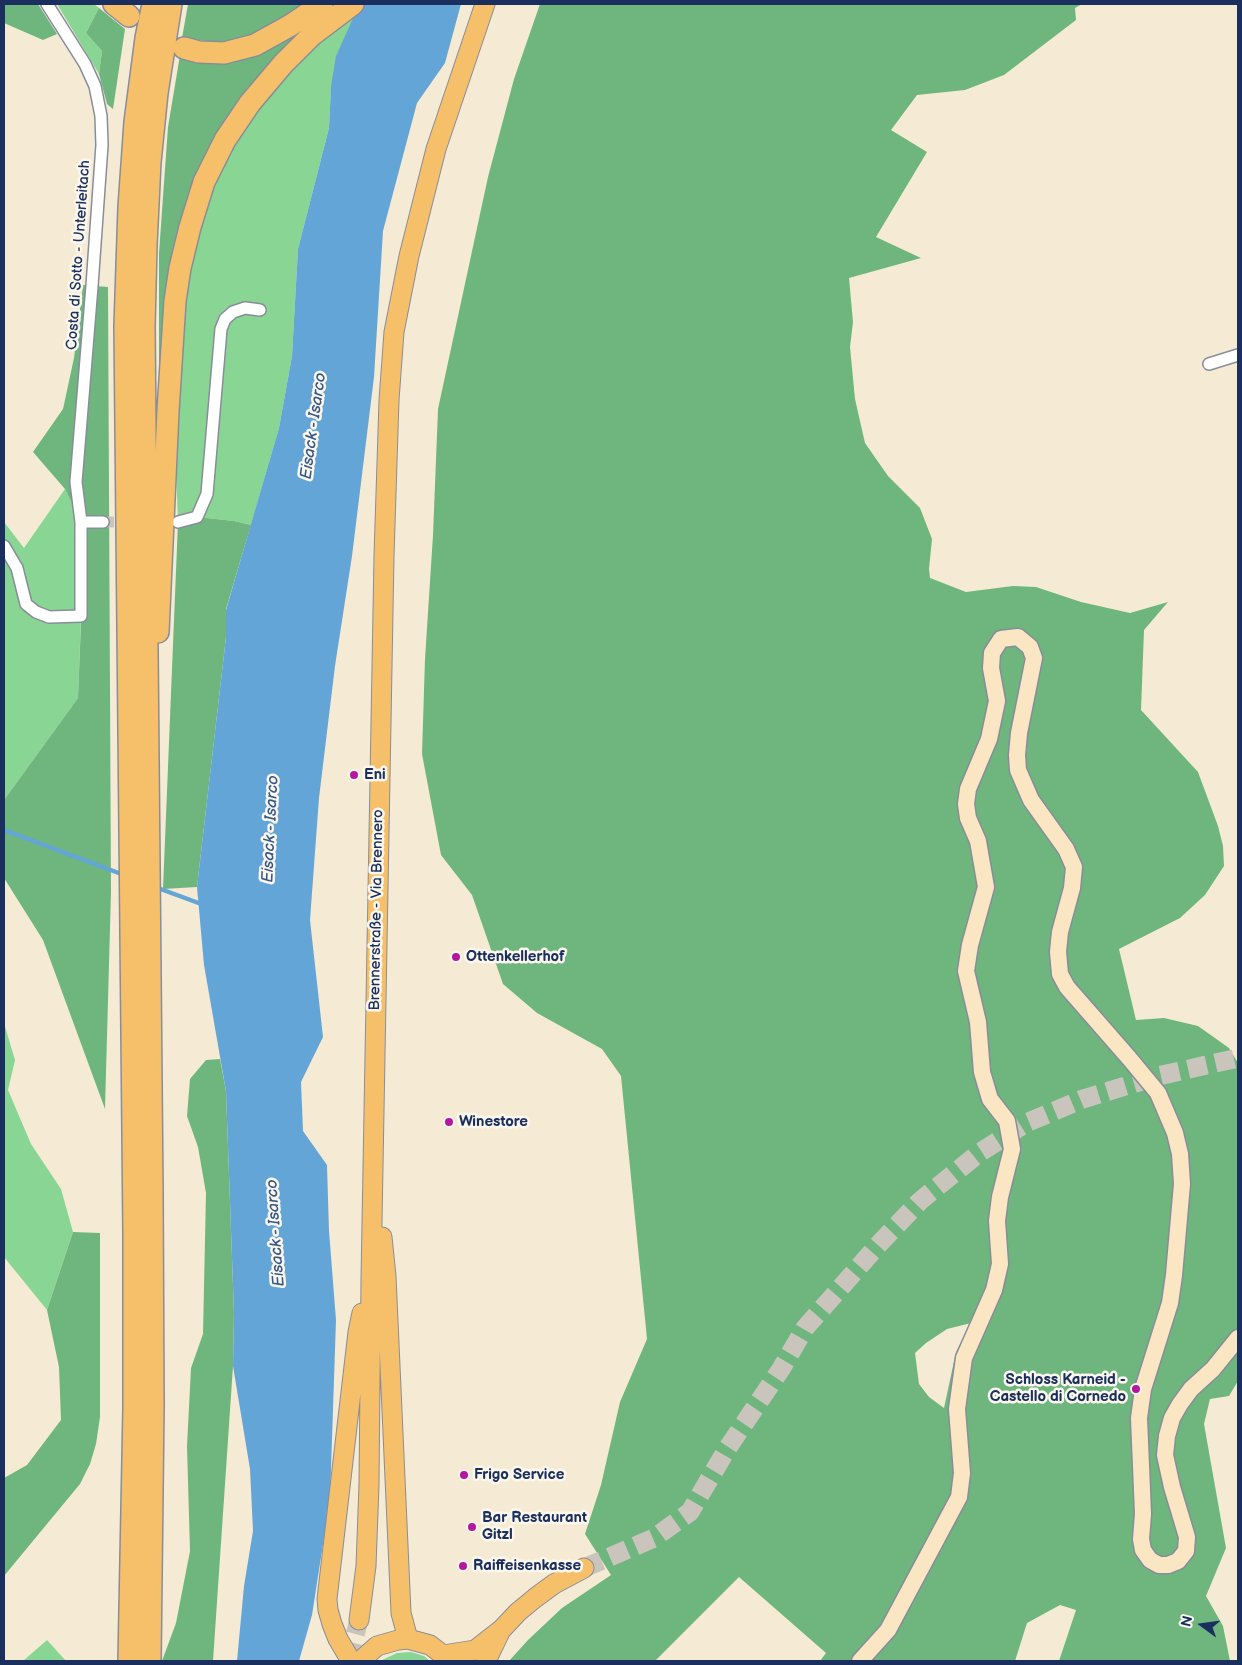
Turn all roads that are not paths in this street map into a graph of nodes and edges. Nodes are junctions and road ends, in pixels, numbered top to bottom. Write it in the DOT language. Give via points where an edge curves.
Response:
graph roads {
  1 [pos="47,4"];
  2 [pos="153,4"];
  3 [pos="171,4"];
  4 [pos="353,4"];
  5 [pos="485,4"];
  6 [pos="320,6"];
  7 [pos="128,8"];
  8 [pos="184,48"];
  9 [pos="135,122"];
  10 [pos="260,310"];
  11 [pos="1238,355"];
  12 [pos="1209,364"];
  13 [pos="81,522"];
  14 [pos="102,522"];
  15 [pos="178,522"];
  16 [pos="4,546"];
  17 [pos="147,691"];
  18 [pos="373,1148"];
  19 [pos="371,1278"];
  20 [pos="1238,1338"];
  21 [pos="584,1568"];
  22 [pos="359,1620"];
  23 [pos="502,1629"];
  24 [pos="408,1639"];
  25 [pos="446,1658"];
  26 [pos="129,1661"];
  27 [pos="150,1661"];
  28 [pos="350,1661"];
  29 [pos="360,1661"];
  30 [pos="486,1661"];
  31 [pos="860,1661"];
  1 -- 13 [label="street, Costa di Sotto - Unterleitach" via="85,64 95,86 101,116 102,145 76,482"];
  2 -- 9 [label="highway"];
  3 -- 17 [label="highway" via="157,93 146,245"];
  4 -- 17 [label="highway" via="312,36 250,103 225,140 204,182 190,227 175,301 161,608"];
  5 -- 18 [label="main road, Brennerstraße - Via Brennero" via="436,150 408,256 394,332 384,546"];
  6 -- 8 [label="highway" via="254,45 224,53"];
  7 -- 9 [label="highway"];
  9 -- 26 [label="highway" via="125,326 134,1379"];
  10 -- 15 [label="street" via="245,308 233,312 221,329 206,494 197,517"];
  11 -- 12 [label="street"];
  13 -- 14 [label="street"];
  13 -- 16 [label="street, Costa di Sotto - Unterleitach" via="81,616 49,616 26,604 18,568"];
  17 -- 27 [label="highway" via="153,1386"];
  18 -- 19 [label="main road"];
  18 -- 24 [label="main road" via="386,1276 401,1613"];
  19 -- 22 [label="main road" via="368,1521"];
  19 -- 28 [label="main road" via="358,1332 327,1599 338,1639"];
  20 -- 31 [label="street" via="1213,1369 1191,1389 1172,1418 1165,1455 1187,1544 1178,1561 1158,1565 1143,1550 1141,1539 1139,1418 1143,1389 1170,1303 1182,1184 1180,1154 1175,1133 1158,1094 1067,987 1060,974 1060,932 1074,867 1066,849 1031,800 1018,770 1019,733 1034,658 1030,646 1018,637 1001,639 992,653 991,668 997,701 989,739 968,789 966,804 968,818 978,840 986,887 966,971 978,1022 982,1072 990,1098 1007,1121 1012,1149 997,1221 1000,1264 994,1290 964,1358 956,1409 962,1473 959,1497 888,1630"];
  21 -- 23 [label="main road" via="535,1598"];
  23 -- 25 [label="main road" via="474,1650"];
  23 -- 30 [label="main road"];
  24 -- 25 [label="main road" via="430,1645"];
  24 -- 29 [label="main road" via="377,1646"];
}
